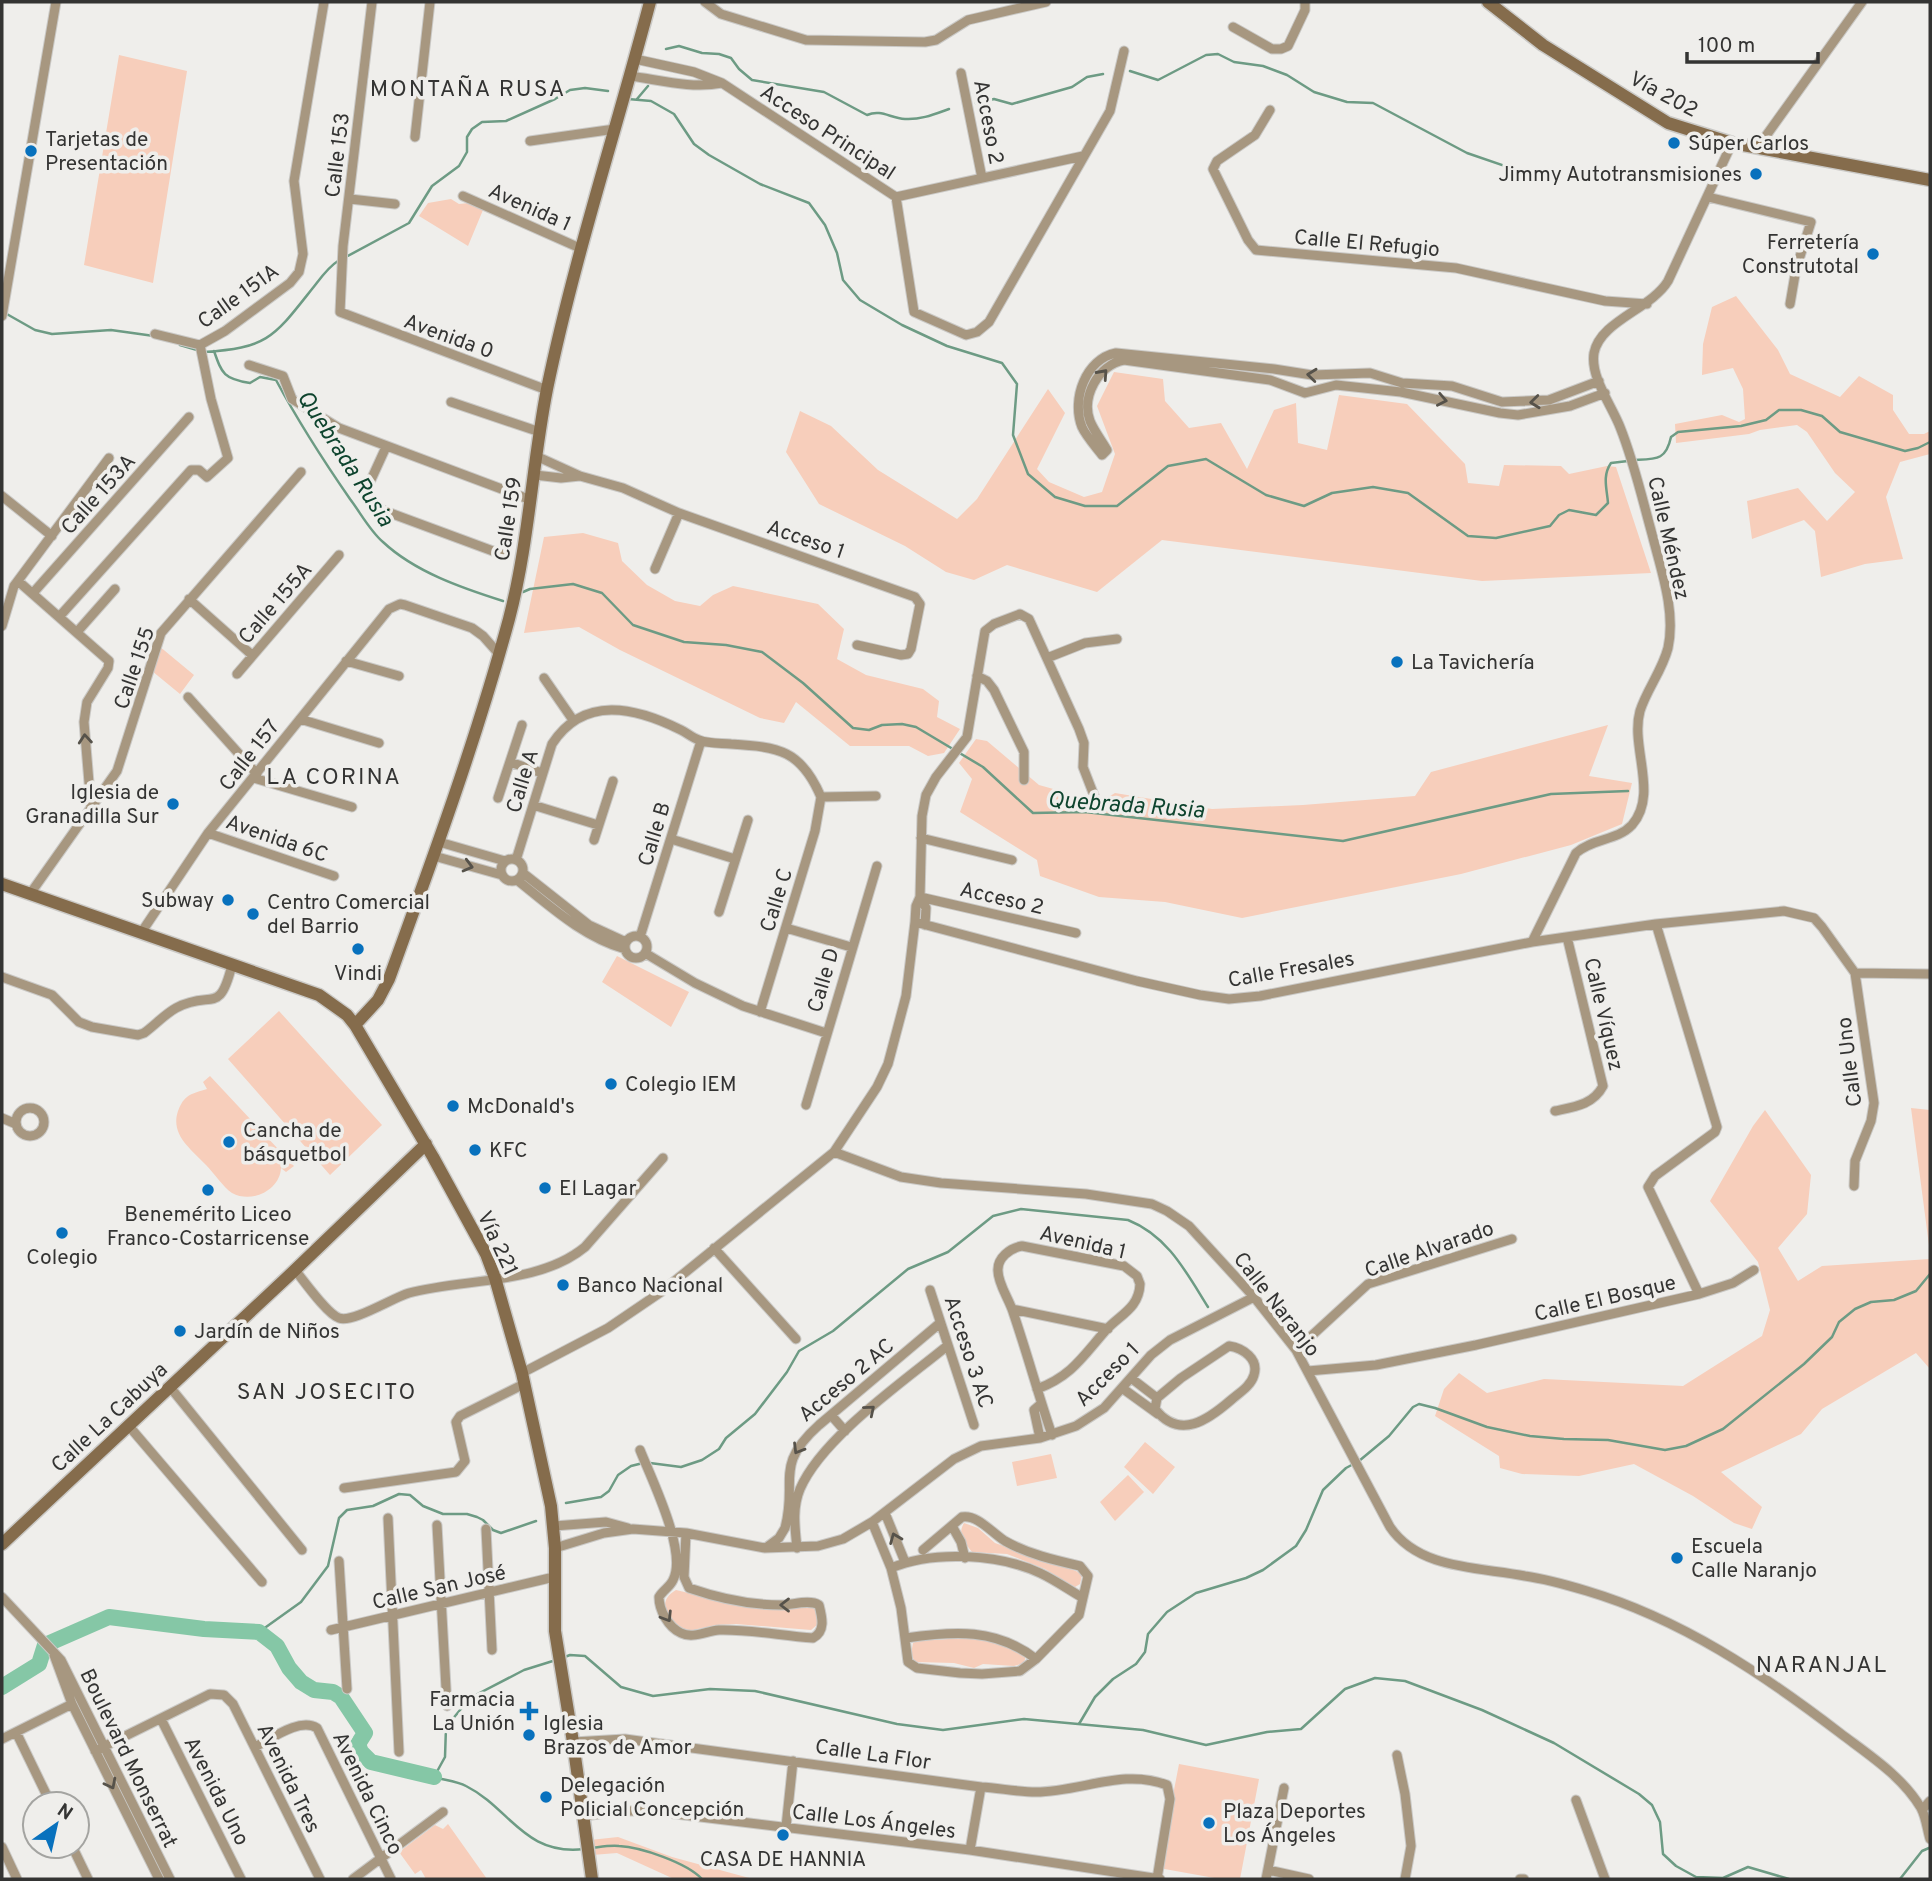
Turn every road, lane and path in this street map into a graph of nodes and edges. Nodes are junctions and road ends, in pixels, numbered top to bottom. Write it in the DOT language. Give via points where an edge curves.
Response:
graph roads {
  1 [pos="56,2"];
  2 [pos="324,2"];
  3 [pos="372,2"];
  4 [pos="430,2"];
  5 [pos="650,2"];
  6 [pos="705,2"];
  7 [pos="1046,2"];
  8 [pos="1305,2"];
  9 [pos="1488,2"];
  10 [pos="1863,2"];
  11 [pos="1233,27"];
  12 [pos="1124,51"];
  13 [pos="635,60"];
  14 [pos="961,73"];
  15 [pos="630,76"];
  16 [pos="722,83"];
  17 [pos="1270,110"];
  18 [pos="615,129"];
  19 [pos="415,137"];
  20 [pos="530,141"];
  21 [pos="1732,144"];
  22 [pos="1758,147"];
  23 [pos="1083,156"];
  24 [pos="982,178"];
  25 [pos="1930,180"];
  26 [pos="463,196"];
  27 [pos="896,197"];
  28 [pos="1708,197"];
  29 [pos="350,199"];
  30 [pos="396,204"];
  31 [pos="582,249"];
  32 [pos="1647,304"];
  33 [pos="1790,304"];
  34 [pos="340,312"];
  35 [pos="2,316"];
  36 [pos="155,334"];
  37 [pos="200,345"];
  38 [pos="249,365"];
  39 [pos="1599,381"];
  40 [pos="547,390"];
  41 [pos="1605,393"];
  42 [pos="451,402"];
  43 [pos="190,417"];
  44 [pos="540,432"];
  45 [pos="386,447"];
  46 [pos="537,456"];
  47 [pos="109,458"];
  48 [pos="301,471"];
  49 [pos="534,475"];
  50 [pos="580,476"];
  51 [pos="2,496"];
  52 [pos="531,500"];
  53 [pos="679,513"];
  54 [pos="52,536"];
  55 [pos="501,554"];
  56 [pos="339,555"];
  57 [pos="655,569"];
  58 [pos="18,581"];
  59 [pos="115,589"];
  60 [pos="33,593"];
  61 [pos="190,598"];
  62 [pos="59,617"];
  63 [pos="2,626"];
  64 [pos="77,632"];
  65 [pos="1117,639"];
  66 [pos="857,645"];
  67 [pos="499,654"];
  68 [pos="252,655"];
  69 [pos="1047,658"];
  70 [pos="345,661"];
  71 [pos="237,674"];
  72 [pos="399,676"];
  73 [pos="977,676"];
  74 [pos="544,678"];
  75 [pos="188,697"];
  76 [pos="300,719"];
  77 [pos="573,720"];
  78 [pos="522,725"];
  79 [pos="701,741"];
  80 [pos="379,743"];
  81 [pos="510,762"];
  82 [pos="542,773"];
  83 [pos="255,776"];
  84 [pos="1024,780"];
  85 [pos="613,781"];
  86 [pos="876,796"];
  87 [pos="821,797"];
  88 [pos="498,798"];
  89 [pos="1096,798"];
  90 [pos="533,805"];
  91 [pos="91,807"];
  92 [pos="352,807"];
  93 [pos="748,820"];
  94 [pos="598,825"];
  95 [pos="208,833"];
  96 [pos="671,838"];
  97 [pos="920,838"];
  98 [pos="594,840"];
  99 [pos="439,842"];
  100 [pos="434,856"];
  101 [pos="735,859"];
  102 [pos="516,860"];
  103 [pos="1012,860"];
  104 [pos="505,862"];
  105 [pos="877,866"];
  106 [pos="502,875"];
  107 [pos="334,876"];
  108 [pos="520,877"];
  109 [pos="2,884"];
  110 [pos="30,894"];
  111 [pos="920,897"];
  112 [pos="719,912"];
  113 [pos="920,924"];
  114 [pos="1656,924"];
  115 [pos="786,928"];
  116 [pos="141,933"];
  117 [pos="1076,933"];
  118 [pos="640,937"];
  119 [pos="1567,937"];
  120 [pos="1532,942"];
  121 [pos="626,946"];
  122 [pos="851,947"];
  123 [pos="645,953"];
  124 [pos="232,965"];
  125 [pos="1855,973"];
  126 [pos="1930,974"];
  127 [pos="2,977"];
  128 [pos="760,1012"];
  129 [pos="355,1025"];
  130 [pos="826,1034"];
  131 [pos="806,1105"];
  132 [pos="1555,1111"];
  133 [pos="2,1118"];
  134 [pos="16,1124"];
  135 [pos="426,1144"];
  136 [pos="834,1152"];
  137 [pos="663,1158"];
  138 [pos="1854,1186"];
  139 [pos="1513,1239"];
  140 [pos="714,1248"];
  141 [pos="295,1270"];
  142 [pos="1754,1270"];
  143 [pos="495,1278"];
  144 [pos="930,1290"];
  145 [pos="1699,1294"];
  146 [pos="1254,1297"];
  147 [pos="1012,1309"];
  148 [pos="940,1322"];
  149 [pos="1108,1329"];
  150 [pos="796,1339"];
  151 [pos="947,1346"];
  152 [pos="1296,1350"];
  153 [pos="887,1370"];
  154 [pos="1308,1371"];
  155 [pos="523,1378"];
  156 [pos="1131,1378"];
  157 [pos="898,1386"];
  158 [pos="170,1387"];
  159 [pos="1122,1388"];
  160 [pos="1037,1389"];
  161 [pos="1157,1398"];
  162 [pos="1041,1404"];
  163 [pos="831,1415"];
  164 [pos="1160,1415"];
  165 [pos="128,1425"];
  166 [pos="974,1425"];
  167 [pos="845,1431"];
  168 [pos="1052,1436"];
  169 [pos="1040,1438"];
  170 [pos="640,1450"];
  171 [pos="344,1488"];
  172 [pos="788,1489"];
  173 [pos="799,1491"];
  174 [pos="885,1513"];
  175 [pos="388,1518"];
  176 [pos="872,1522"];
  177 [pos="437,1525"];
  178 [pos="554,1526"];
  179 [pos="951,1526"];
  180 [pos="486,1529"];
  181 [pos="633,1529"];
  182 [pos="673,1532"];
  183 [pos="686,1533"];
  184 [pos="2,1544"];
  185 [pos="555,1548"];
  186 [pos="765,1548"];
  187 [pos="797,1548"];
  188 [pos="302,1550"];
  189 [pos="923,1550"];
  190 [pos="965,1558"];
  191 [pos="339,1561"];
  192 [pos="905,1562"];
  193 [pos="891,1568"];
  194 [pos="554,1577"];
  195 [pos="262,1582"];
  196 [pos="489,1592"];
  197 [pos="2,1597"];
  198 [pos="1083,1598"];
  199 [pos="441,1604"];
  200 [pos="393,1616"];
  201 [pos="342,1628"];
  202 [pos="331,1630"];
  203 [pos="906,1638"];
  204 [pos="492,1650"];
  205 [pos="54,1655"];
  206 [pos="1036,1659"];
  207 [pos="347,1689"];
  208 [pos="72,1704"];
  209 [pos="447,1706"];
  210 [pos="161,1719"];
  211 [pos="16,1732"];
  212 [pos="2,1739"];
  213 [pos="573,1742"];
  214 [pos="255,1747"];
  215 [pos="100,1749"];
  216 [pos="399,1752"];
  217 [pos="1397,1755"];
  218 [pos="793,1761"];
  219 [pos="981,1787"];
  220 [pos="1284,1788"];
  221 [pos="44,1790"];
  222 [pos="1576,1800"];
  223 [pos="1930,1801"];
  224 [pos="1922,1810"];
  225 [pos="443,1812"];
  226 [pos="583,1816"];
  227 [pos="786,1827"];
  228 [pos="1930,1839"];
  229 [pos="2,1847"];
  230 [pos="970,1850"];
  231 [pos="380,1859"];
  232 [pos="79,1860"];
  233 [pos="1091,1874"];
  234 [pos="1267,1875"];
  235 [pos="17,1879"];
  236 [pos="88,1879"];
  237 [pos="159,1879"];
  238 [pos="170,1879"];
  239 [pos="241,1879"];
  240 [pos="320,1879"];
  241 [pos="353,1879"];
  242 [pos="391,1879"];
  243 [pos="592,1879"];
  244 [pos="1158,1879"];
  245 [pos="1309,1879"];
  246 [pos="1405,1879"];
  247 [pos="1605,1879"];
  1 -- 35 [label="street"];
  2 -- 37 [label="street, Calle 151A" via="294,181 303,254 299,272 225,331"];
  3 -- 29 [label="street, Calle 153"];
  4 -- 19 [label="street"];
  5 -- 13 [label="main road, Calle 159"];
  6 -- 7 [label="street" via="730,17 806,40 925,42 968,20"];
  8 -- 11 [label="street" via="1288,46 1281,49 1272,49"];
  9 -- 21 [label="main road, Vía 202" via="1543,45 1657,116"];
  10 -- 22 [label="street"];
  12 -- 23 [label="street" via="1110,111"];
  13 -- 15 [label="main road, Calle 159"];
  13 -- 16 [label="street, Acceso Principal"];
  14 -- 24 [label="street, Acceso 2"];
  15 -- 16 [label="street" via="673,84"];
  15 -- 18 [label="main road, Calle 159"];
  16 -- 27 [label="street, Acceso Principal"];
  17 -- 32 [label="street, Calle El Refugio" via="1255,135 1217,161 1213,169 1256,250 1456,268 1605,301"];
  18 -- 20 [label="street"];
  18 -- 31 [label="main road, Calle 159"];
  21 -- 22 [label="main road, Vía 202"];
  21 -- 28 [label="street, Calle Méndez"];
  22 -- 25 [label="main road, Vía 202"];
  23 -- 24 [label="street, Acceso Principal"];
  23 -- 27 [label="street" via="989,322 966,335 914,312"];
  24 -- 27 [label="street, Acceso Principal"];
  26 -- 31 [label="street, Avenida 1"];
  28 -- 32 [label="street, Calle Méndez" via="1662,292"];
  28 -- 33 [label="street" via="1811,222"];
  29 -- 30 [label="street"];
  29 -- 34 [label="street, Calle 153"];
  31 -- 40 [label="main road, Calle 159"];
  32 -- 39 [label="street, Calle Méndez" via="1616,323 1601,339 1594,354"];
  34 -- 40 [label="street, Avenida 0"];
  36 -- 37 [label="street"];
  37 -- 62 [label="street, Calle 151A" via="228,458 207,477 191,470"];
  38 -- 45 [label="street" via="283,376 292,399 335,426"];
  39 -- 41 [label="street, Calle Méndez"];
  39 -- 41 [label="street, one-way" via="1549,400 1499,402 1452,386 1402,383 1370,373 1312,376 1116,353 1100,358 1090,370 1080,397 1080,416 1103,455 1107,450 1090,421 1088,400 1104,371 1124,360 1270,380 1308,393 1336,385 1401,392 1518,415 1570,406"];
  40 -- 44 [label="main road, Calle 159"];
  41 -- 120 [label="street, Calle Méndez" via="1635,468 1668,599 1669,637 1665,658 1639,717 1642,807 1631,825 1616,836 1586,844 1576,853"];
  42 -- 44 [label="street"];
  43 -- 60 [label="street, Calle 153A"];
  44 -- 46 [label="main road, Calle 159"];
  45 -- 52 [label="street"];
  45 -- 55 [label="street" via="365,493 374,507"];
  46 -- 49 [label="main road, Calle 159"];
  46 -- 50 [label="street, Acceso 1"];
  47 -- 54 [label="street"];
  48 -- 61 [label="street, Calle 155"];
  49 -- 50 [label="street, Acceso 1"];
  49 -- 52 [label="main road, Calle 159"];
  50 -- 53 [label="street, Acceso 1" via="623,488"];
  51 -- 54 [label="street"];
  52 -- 67 [label="main road, Calle 159"];
  53 -- 57 [label="street"];
  53 -- 66 [label="street, Acceso 1" via="918,600 908,654"];
  54 -- 58 [label="street"];
  56 -- 68 [label="street, Calle 155A"];
  58 -- 60 [label="street"];
  58 -- 63 [label="street"];
  59 -- 64 [label="street"];
  60 -- 62 [label="street"];
  61 -- 68 [label="street"];
  61 -- 91 [label="street, Calle 155" via="161,633 117,771"];
  62 -- 64 [label="street"];
  91 -- 64 [label="street, one-way" via="85,709 110,664"];
  65 -- 69 [label="street" via="1085,643"];
  67 -- 70 [label="street, Calle 157" via="472,628 405,605 384,613"];
  67 -- 99 [label="main road, Calle 159"];
  68 -- 71 [label="street, Calle 155A"];
  69 -- 73 [label="street" via="1029,619 1011,616 985,631"];
  69 -- 89 [label="street" via="1082,736 1083,767"];
  70 -- 72 [label="street"];
  70 -- 76 [label="street, Calle 157"];
  73 -- 84 [label="street" via="994,690 1024,752"];
  73 -- 97 [label="street" via="968,733 926,795"];
  74 -- 77 [label="street"];
  75 -- 83 [label="street"];
  76 -- 80 [label="street"];
  76 -- 83 [label="street, Calle 157"];
  77 -- 79 [label="street" via="611,708 680,729"];
  77 -- 82 [label="street, Calle A" via="559,732"];
  78 -- 81 [label="street"];
  79 -- 87 [label="street" via="771,749 794,757 811,775"];
  79 -- 96 [label="street, Calle B"];
  81 -- 82 [label="street"];
  81 -- 88 [label="street"];
  82 -- 90 [label="street, Calle A"];
  83 -- 92 [label="street"];
  83 -- 95 [label="street, Calle 157"];
  85 -- 94 [label="street"];
  86 -- 87 [label="street"];
  87 -- 115 [label="street, Calle C"];
  90 -- 94 [label="street"];
  90 -- 102 [label="street, Calle A"];
  91 -- 110 [label="street, Calle 155"];
  93 -- 101 [label="street"];
  94 -- 98 [label="street"];
  95 -- 107 [label="street, Avenida 6C"];
  95 -- 116 [label="street, Calle 157"];
  96 -- 101 [label="street"];
  96 -- 118 [label="street, Calle B"];
  97 -- 103 [label="street"];
  97 -- 111 [label="street"];
  99 -- 100 [label="main road, Calle 159"];
  99 -- 104 [label="street"];
  100 -- 106 [label="street, one-way"];
  100 -- 129 [label="main road, Calle 159" via="389,979 378,1000"];
  101 -- 112 [label="street"];
  102 -- 104 [label="street"];
  102 -- 108 [label="street"];
  104 -- 106 [label="street"];
  105 -- 122 [label="street, Calle D"];
  106 -- 108 [label="street" via="508,881"];
  108 -- 121 [label="street" via="580,929"];
  109 -- 110 [label="main road, Vía 221"];
  110 -- 116 [label="main road, Vía 221"];
  111 -- 113 [label="street" via="926,908"];
  111 -- 117 [label="street, Acceso 2"];
  113 -- 120 [label="street, Calle Fresales" via="1137,981 1229,999"];
  113 -- 136 [label="street" via="888,1064"];
  114 -- 119 [label="street, Calle Fresales"];
  114 -- 125 [label="street, Calle Fresales" via="1784,911 1802,914 1814,918"];
  114 -- 145 [label="street, Calle El Bosque" via="1717,1127 1655,1175 1648,1187"];
  115 -- 122 [label="street"];
  115 -- 128 [label="street, Calle C"];
  116 -- 124 [label="main road, Vía 221"];
  118 -- 121 [label="street" via="634,936"];
  118 -- 123 [label="street" via="647,945"];
  119 -- 120 [label="street, Calle Fresales"];
  119 -- 132 [label="street, Calle Víquez" via="1603,1086 1590,1101"];
  121 -- 123 [label="street" via="632,957"];
  122 -- 130 [label="street, Calle D"];
  123 -- 128 [label="street" via="695,983"];
  124 -- 127 [label="street" via="216,999 177,1008 138,1035 79,1022 52,995"];
  124 -- 129 [label="main road, Vía 221" via="318,995"];
  125 -- 126 [label="street"];
  125 -- 138 [label="street, Calle Uno" via="1874,1103 1855,1161"];
  128 -- 130 [label="street"];
  129 -- 135 [label="main road, Vía 221"];
  130 -- 131 [label="street, Calle D"];
  133 -- 134 [label="street"];
  135 -- 141 [label="main road, Calle La Cabuya"];
  135 -- 143 [label="main road, Vía 221"];
  136 -- 140 [label="street"];
  136 -- 146 [label="street, Calle Naranjo" via="919,1180 1152,1203 1189,1226"];
  137 -- 143 [label="street" via="572,1258 547,1269"];
  139 -- 152 [label="street, Calle Alvarado" via="1368,1284"];
  140 -- 150 [label="street"];
  140 -- 155 [label="street" via="639,1308"];
  141 -- 143 [label="street" via="333,1314 346,1319 408,1293"];
  141 -- 158 [label="main road, Calle La Cabuya"];
  142 -- 145 [label="street" via="1733,1283"];
  143 -- 155 [label="main road, Vía 221"];
  144 -- 148 [label="street, Acceso 3 AC"];
  145 -- 154 [label="street, Calle El Bosque" via="1464,1348 1376,1365"];
  146 -- 152 [label="street, Calle Naranjo"];
  146 -- 156 [label="street, Acceso 1" via="1170,1340"];
  147 -- 149 [label="street"];
  147 -- 149 [label="street, Avenida 1" via="998,1272 1003,1257 1015,1247 1124,1266 1137,1276 1139,1293 1132,1308"];
  147 -- 160 [label="street, Avenida 1"];
  148 -- 151 [label="street, Acceso 3 AC"];
  148 -- 153 [label="street, Acceso 2 AC"];
  149 -- 160 [label="street, Avenida 1" via="1064,1377"];
  151 -- 157 [label="street, Acceso 2 AC"];
  151 -- 166 [label="street, Acceso 3 AC"];
  152 -- 154 [label="street, Calle Naranjo"];
  153 -- 157 [label="street"];
  153 -- 163 [label="street, Acceso 2 AC"];
  154 -- 224 [label="street, Calle Naranjo" via="1390,1527 1406,1546 1420,1555 1457,1565 1527,1576 1622,1602 1686,1631 1780,1687 1885,1766"];
  155 -- 171 [label="street" via="460,1416 456,1422 465,1461 456,1472"];
  155 -- 178 [label="main road, Vía 221"];
  156 -- 159 [label="street, Acceso 1"];
  156 -- 161 [label="street"];
  167 -- 157 [label="street, Acceso 2 AC, one-way"];
  158 -- 165 [label="main road, Calle La Cabuya"];
  158 -- 188 [label="street"];
  159 -- 164 [label="street"];
  159 -- 168 [label="street, Acceso 1" via="1090,1419"];
  160 -- 162 [label="street, Avenida 1"];
  161 -- 164 [label="street" via="1155,1409"];
  161 -- 164 [label="street" via="1229,1346 1239,1347 1255,1367 1248,1385 1210,1418 1190,1425"];
  162 -- 168 [label="street, Avenida 1"];
  162 -- 169 [label="street, Avenida 1" via="1034,1410"];
  163 -- 167 [label="street"];
  163 -- 172 [label="street, Acceso 2 AC, one-way" via="796,1451"];
  165 -- 184 [label="main road, Calle La Cabuya"];
  165 -- 195 [label="street"];
  167 -- 173 [label="street, Acceso 2 AC" via="822,1454"];
  168 -- 169 [label="street, Acceso 1"];
  169 -- 174 [label="street, Acceso 1" via="981,1446 936,1472"];
  170 -- 182 [label="street"];
  172 -- 173 [label="street"];
  172 -- 186 [label="street, Acceso 2 AC" via="785,1528"];
  173 -- 187 [label="street, Acceso 2 AC" via="794,1519"];
  174 -- 176 [label="street, Acceso 1"];
  192 -- 174 [label="street, one-way"];
  175 -- 200 [label="street"];
  176 -- 187 [label="street, Acceso 1" via="843,1539"];
  176 -- 193 [label="street"];
  177 -- 199 [label="street"];
  178 -- 181 [label="street, Acceso 1" via="606,1521"];
  178 -- 185 [label="main road, Vía 221"];
  179 -- 189 [label="street"];
  179 -- 190 [label="street"];
  179 -- 198 [label="street" via="967,1516 1023,1550 1080,1566 1088,1576"];
  180 -- 196 [label="street"];
  181 -- 182 [label="street, Acceso 1"];
  181 -- 185 [label="street, Acceso 1"];
  182 -- 183 [label="street, Acceso 1"];
  182 -- 183 [label="street, one-way" via="674,1578 659,1602 666,1619 682,1634 719,1630 813,1638 819,1634 822,1623 816,1603 764,1604 689,1588 684,1577"];
  183 -- 186 [label="street, Acceso 1"];
  185 -- 194 [label="main road, Vía 221"];
  186 -- 187 [label="street, Acceso 1"];
  190 -- 192 [label="street"];
  190 -- 198 [label="street" via="1029,1569"];
  191 -- 201 [label="street"];
  192 -- 193 [label="street"];
  193 -- 203 [label="street"];
  194 -- 196 [label="street, Calle San José"];
  194 -- 213 [label="main road, Vía 221" via="555,1631"];
  196 -- 199 [label="street, Calle San José"];
  196 -- 204 [label="street"];
  197 -- 205 [label="street, Boulevard Monserrat"];
  198 -- 206 [label="street" via="1079,1615"];
  199 -- 200 [label="street, Calle San José"];
  199 -- 209 [label="street"];
  200 -- 201 [label="street, Calle San José"];
  200 -- 216 [label="street"];
  201 -- 202 [label="street, Calle San José"];
  201 -- 207 [label="street"];
  203 -- 206 [label="street" via="950,1634 998,1637"];
  203 -- 206 [label="street" via="908,1662 929,1670 1008,1673 1020,1671"];
  205 -- 208 [label="street, Boulevard Monserrat"];
  205 -- 215 [label="street, Boulevard Monserrat" via="61,1660"];
  208 -- 211 [label="street"];
  208 -- 215 [label="street, Boulevard Monserrat"];
  210 -- 214 [label="street, Avenida Tres" via="210,1694 223,1695 233,1703"];
  210 -- 215 [label="street"];
  210 -- 239 [label="street, Avenida Uno"];
  211 -- 212 [label="street"];
  211 -- 221 [label="street"];
  213 -- 218 [label="street, Calle La Flor" via="625,1740"];
  213 -- 226 [label="main road, Vía 221"];
  214 -- 231 [label="street, Avenida Cinco" via="301,1724 312,1725 320,1733"];
  214 -- 240 [label="street, Avenida Tres"];
  215 -- 237 [label="street, Boulevard Monserrat, one-way"];
  215 -- 238 [label="street, Boulevard Monserrat"];
  217 -- 246 [label="street" via="1411,1846"];
  218 -- 219 [label="street, Calle La Flor"];
  218 -- 227 [label="street"];
  219 -- 230 [label="street"];
  219 -- 244 [label="street, Calle La Flor" via="1037,1792 1110,1779 1152,1779 1167,1785 1170,1799"];
  220 -- 234 [label="street"];
  222 -- 247 [label="street"];
  223 -- 224 [label="street"];
  224 -- 228 [label="street"];
  225 -- 231 [label="street"];
  226 -- 227 [label="street, Calle Los Ángeles" via="650,1811"];
  226 -- 243 [label="main road, Vía 221"];
  227 -- 230 [label="street, Calle Los Ángeles"];
  229 -- 235 [label="street"];
  230 -- 233 [label="street, Calle Los Ángeles"];
  231 -- 241 [label="street"];
  231 -- 242 [label="street, Avenida Cinco"];
  232 -- 236 [label="street"];
  233 -- 244 [label="street, Calle Los Ángeles"];
  234 -- 245 [label="street"];
}
